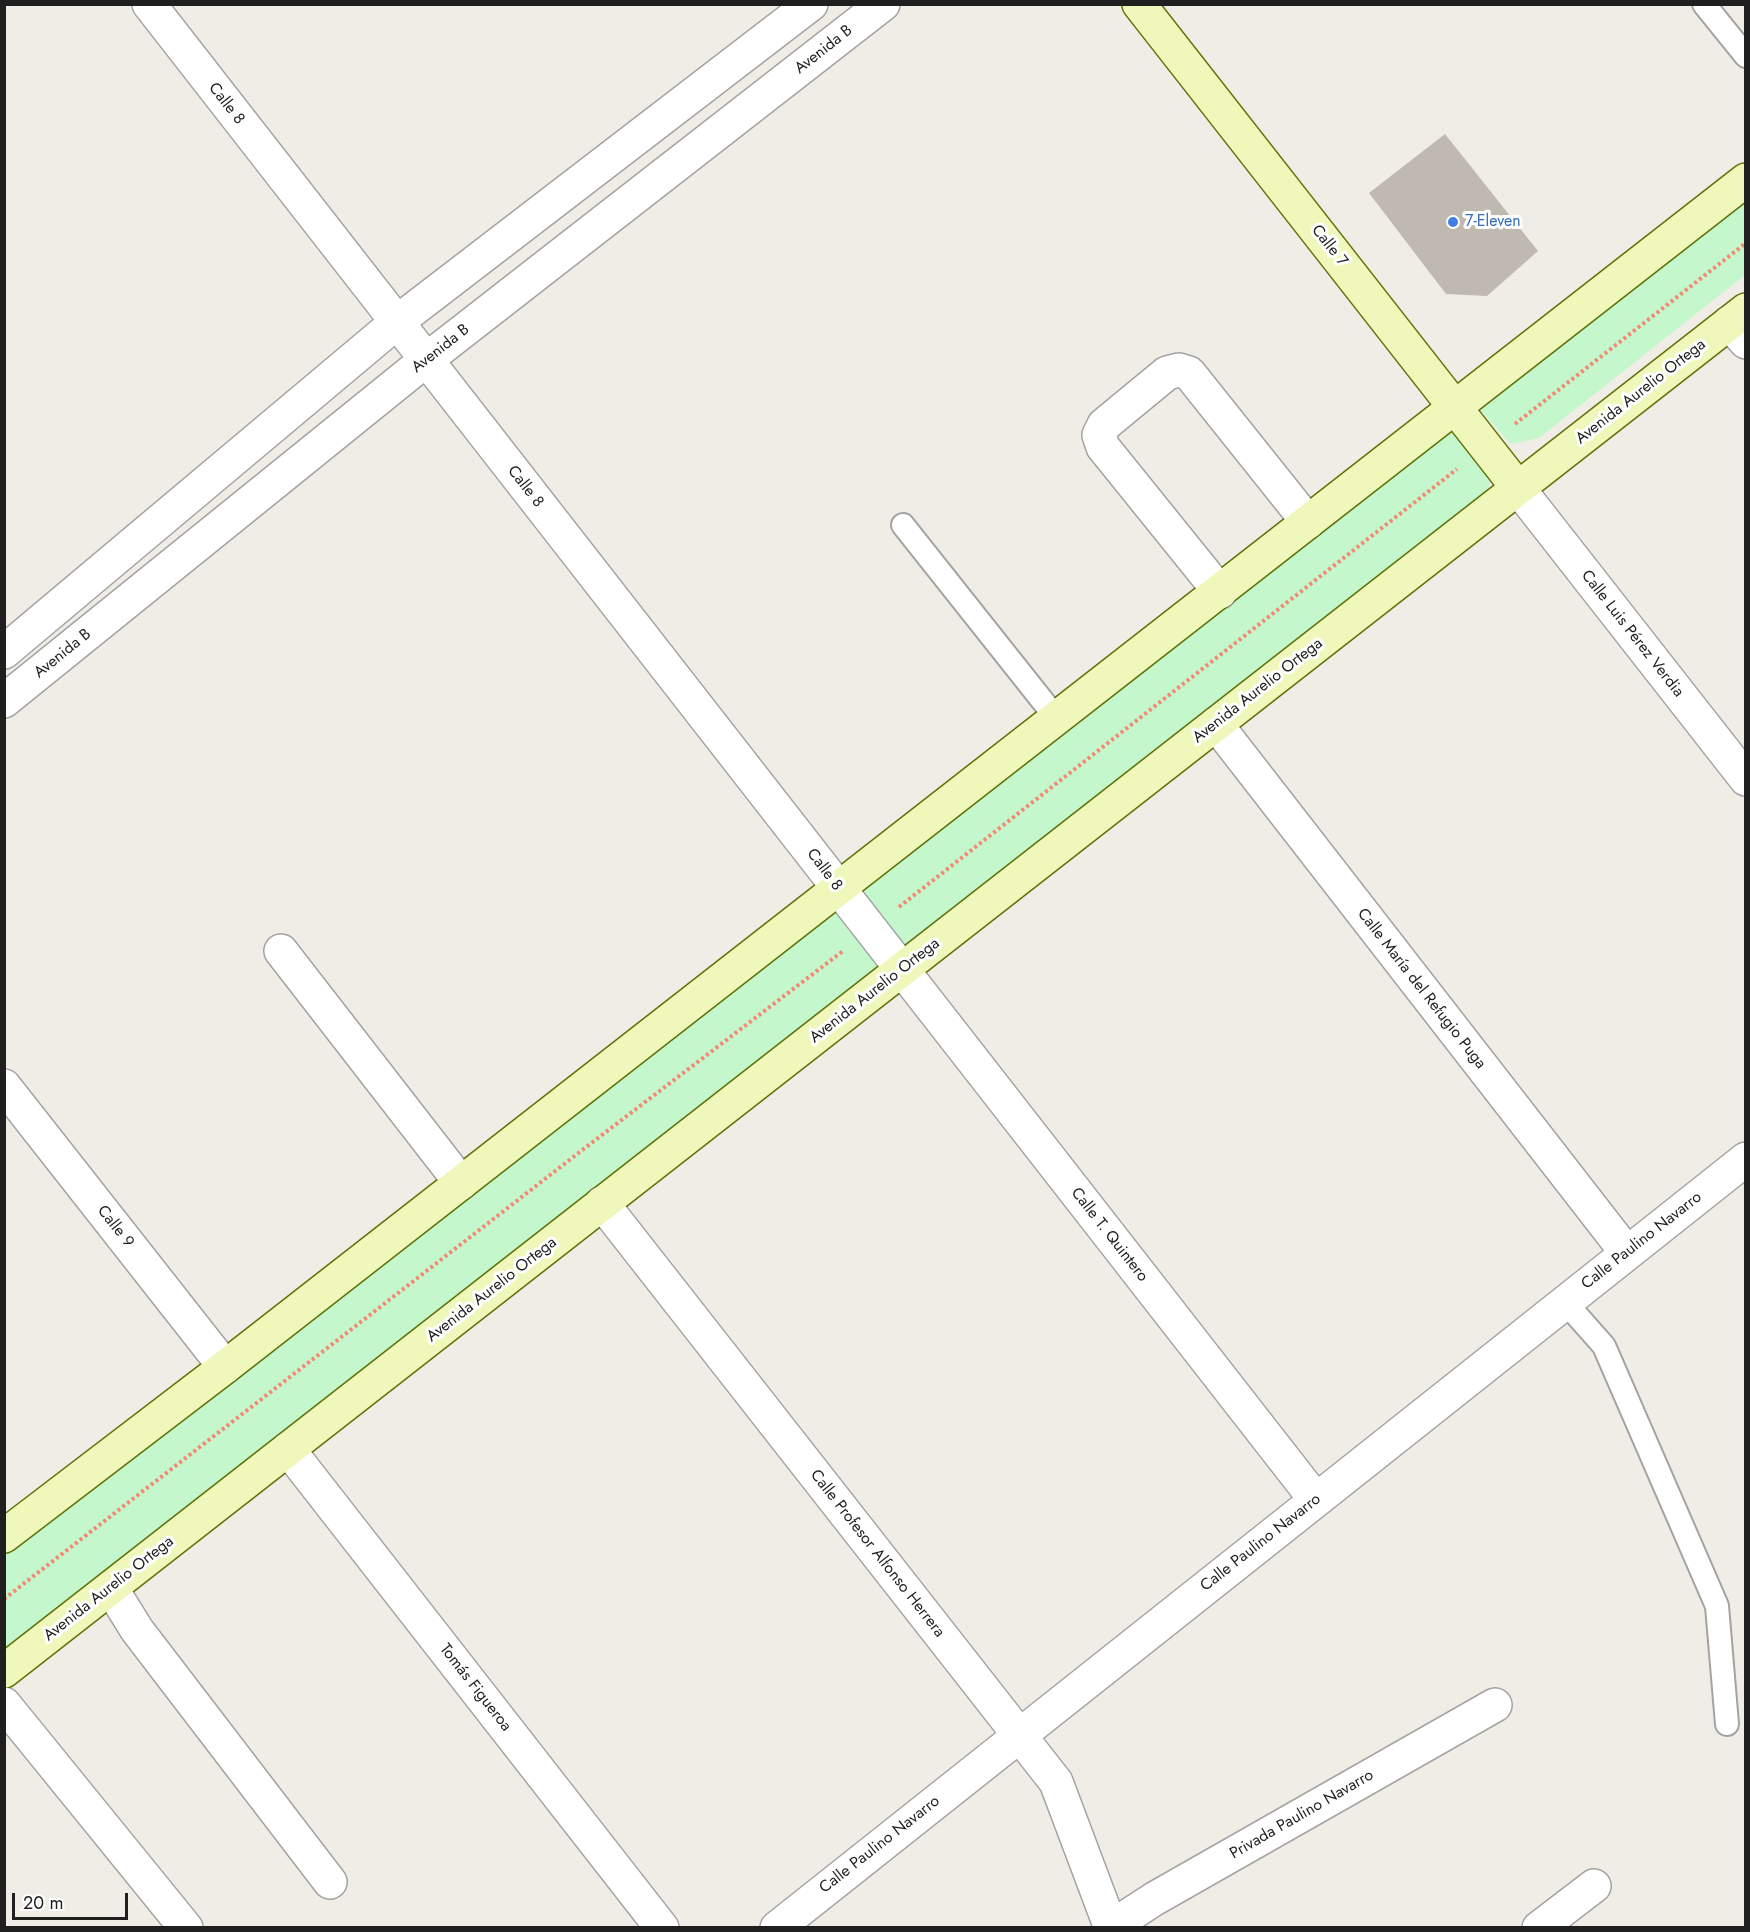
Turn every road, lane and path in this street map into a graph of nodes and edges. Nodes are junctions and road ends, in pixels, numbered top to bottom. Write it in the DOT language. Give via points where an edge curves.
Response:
graph roads {
  1 [pos="149,4"];
  2 [pos="811,4"];
  3 [pos="883,4"];
  4 [pos="1139,4"];
  5 [pos="1704,4"];
  6 [pos="1746,56"];
  7 [pos="656,123"];
  8 [pos="683,160"];
  9 [pos="1746,180"];
  10 [pos="397,322"];
  11 [pos="1740,325"];
  12 [pos="426,360"];
  13 [pos="1455,407"];
  14 [pos="1518,488"];
  15 [pos="1308,522"];
  16 [pos="903,525"];
  17 [pos="1220,592"];
  18 [pos="4,652"];
  19 [pos="6,698"];
  20 [pos="1057,719"];
  21 [pos="1216,724"];
  22 [pos="1746,779"];
  23 [pos="839,889"];
  24 [pos="281,951"];
  25 [pos="902,969"];
  26 [pos="4,1086"];
  27 [pos="1746,1159"];
  28 [pos="461,1183"];
  29 [pos="602,1203"];
  30 [pos="1627,1253"];
  31 [pos="1565,1302"];
  32 [pos="225,1367"];
  33 [pos="288,1449"];
  34 [pos="1316,1500"];
  35 [pos="4,1536"];
  36 [pos="111,1588"];
  37 [pos="4,1671"];
  38 [pos="4,1704"];
  39 [pos="1495,1705"];
  40 [pos="1727,1724"];
  41 [pos="1019,1736"];
  42 [pos="330,1882"];
  43 [pos="1594,1886"];
  44 [pos="1111,1927"];
  45 [pos="186,1928"];
  46 [pos="662,1928"];
  47 [pos="777,1928"];
  48 [pos="1539,1928"];
  1 -- 10 [label="street, Calle 8"];
  2 -- 7 [label="street"];
  3 -- 8 [label="street, Avenida B"];
  4 -- 13 [label="main road, Calle 7"];
  5 -- 6 [label="lane"];
  7 -- 8 [label="street"];
  7 -- 10 [label="street"];
  8 -- 12 [label="street, Avenida B"];
  9 -- 13 [label="main road"];
  10 -- 12 [label="street, Calle 8"];
  10 -- 18 [label="street"];
  11 -- 14 [label="main road, Avenida Aurelio Ortega"];
  12 -- 19 [label="street, Avenida B"];
  12 -- 23 [label="street, Calle 8"];
  13 -- 14 [label="main road, Calle 7"];
  13 -- 15 [label="main road"];
  14 -- 21 [label="main road, Avenida Aurelio Ortega"];
  14 -- 22 [label="street, Calle Luis Pérez Verdia"];
  15 -- 17 [label="main road"];
  15 -- 17 [label="street" via="1190,373 1167,373 1104,425 1099,435 1103,447"];
  16 -- 20 [label="lane"];
  17 -- 20 [label="main road"];
  20 -- 23 [label="main road"];
  21 -- 25 [label="main road, Avenida Aurelio Ortega"];
  21 -- 30 [label="street, Calle María del Refugio Puga"];
  23 -- 25 [label="street, Calle 8"];
  23 -- 28 [label="main road"];
  24 -- 28 [label="street"];
  25 -- 29 [label="main road, Avenida Aurelio Ortega"];
  25 -- 34 [label="street, Calle T. Quintero"];
  26 -- 32 [label="street, Calle 9"];
  27 -- 30 [label="street, Calle Paulino Navarro"];
  28 -- 32 [label="main road"];
  29 -- 33 [label="main road, Avenida Aurelio Ortega"];
  29 -- 41 [label="street, Calle Profesor Alfonso Herrera"];
  30 -- 31 [label="street, Calle Paulino Navarro"];
  31 -- 34 [label="street, Calle Paulino Navarro"];
  31 -- 40 [label="lane" via="1604,1346 1717,1606"];
  32 -- 35 [label="main road"];
  33 -- 36 [label="main road, Avenida Aurelio Ortega"];
  33 -- 46 [label="street, Tomás Figueroa"];
  34 -- 41 [label="street, Calle Paulino Navarro"];
  36 -- 37 [label="main road, Avenida Aurelio Ortega"];
  36 -- 42 [label="street" via="137,1630"];
  38 -- 45 [label="street"];
  39 -- 44 [label="street, Privada Paulino Navarro"];
  41 -- 44 [label="street, Calle Profesor Alfonso Herrera" via="1056,1782"];
  41 -- 47 [label="street, Calle Paulino Navarro"];
  43 -- 48 [label="street"];
}
